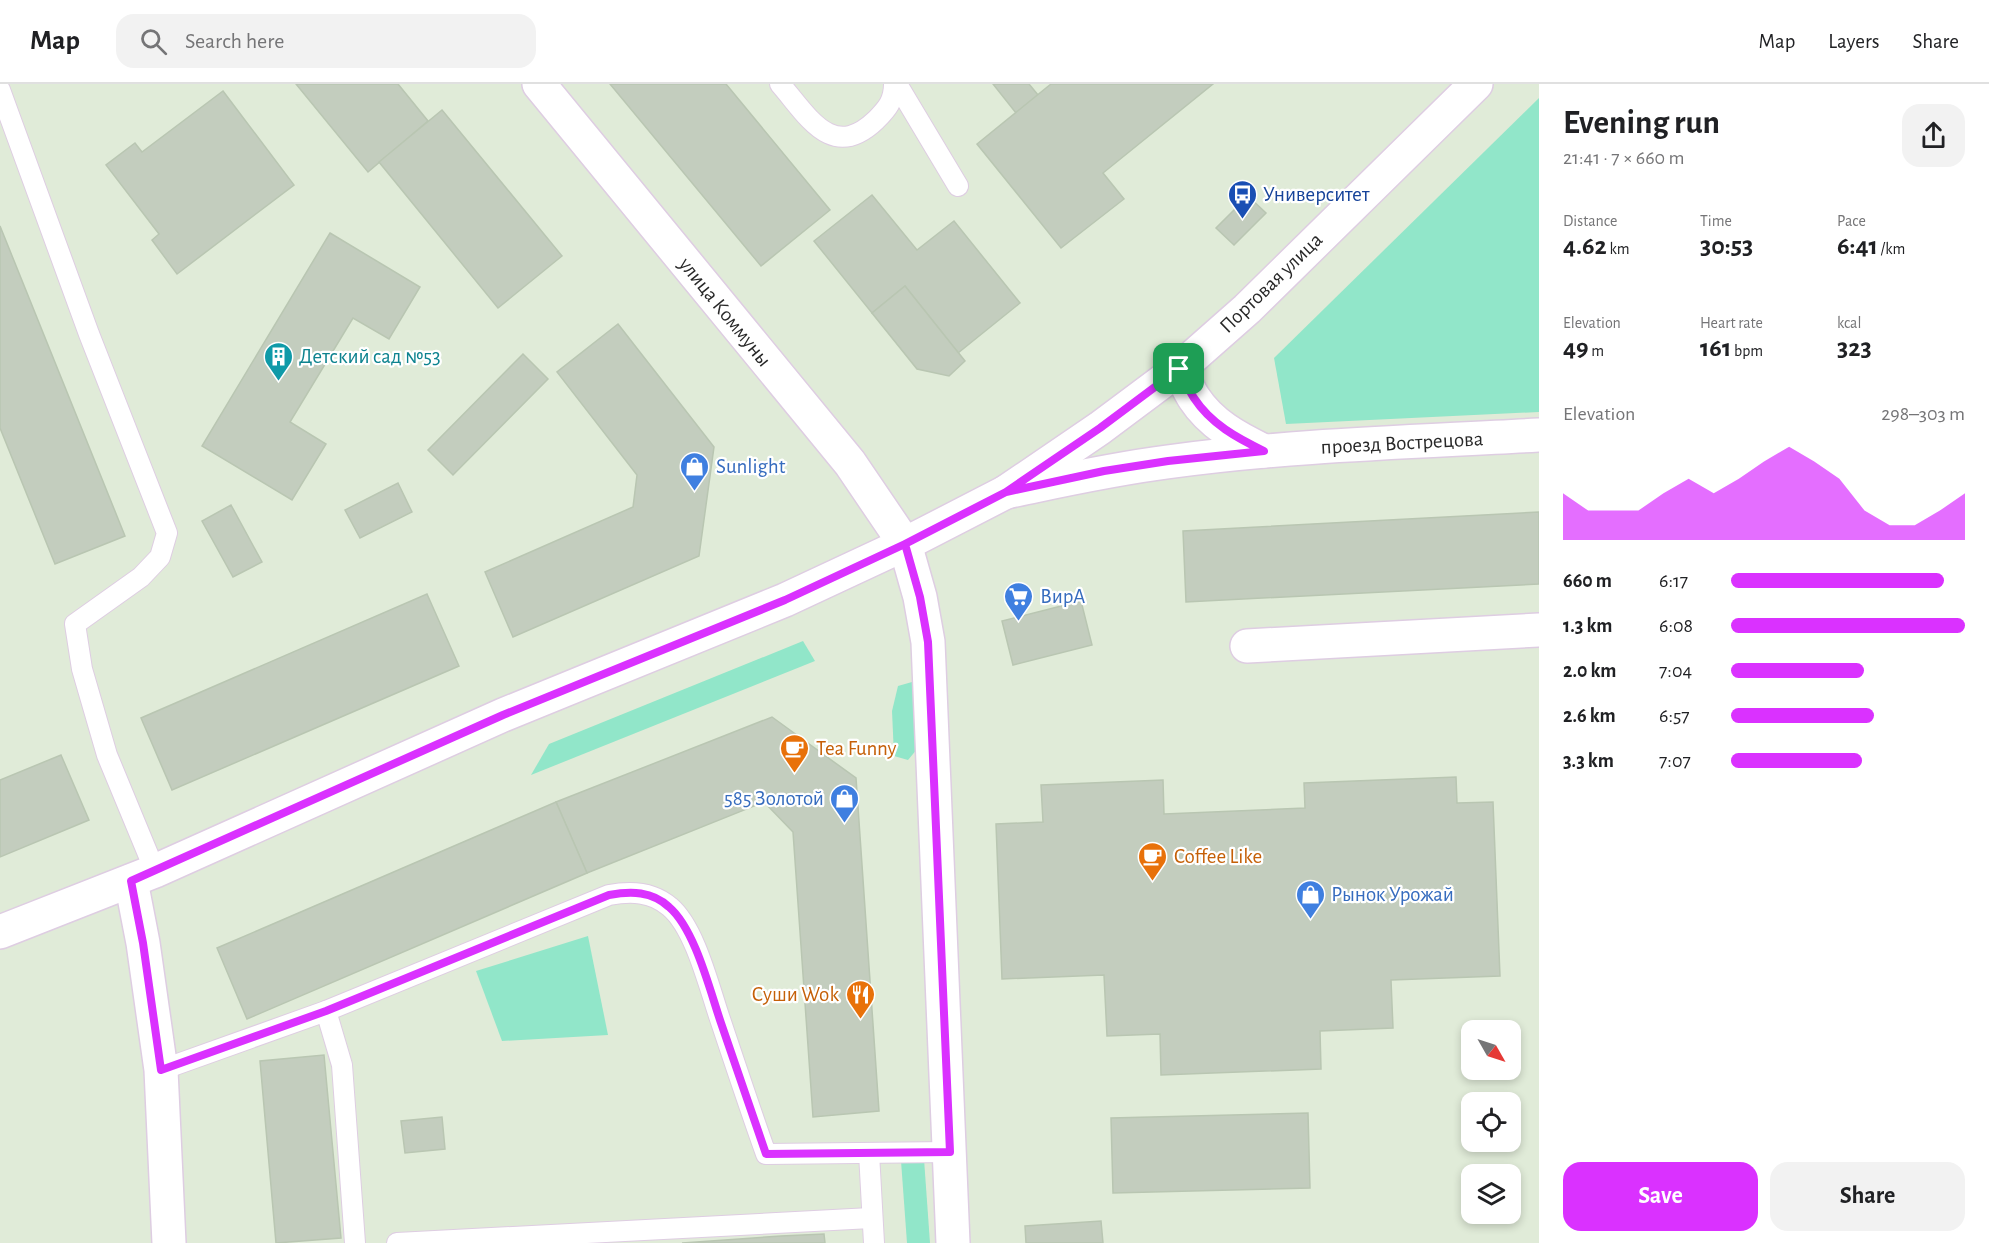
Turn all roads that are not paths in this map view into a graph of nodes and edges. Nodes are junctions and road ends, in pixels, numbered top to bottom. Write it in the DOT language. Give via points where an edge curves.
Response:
graph roads {
  1 [pos="539,84"];
  2 [pos="780,84"];
  3 [pos="896,84"];
  4 [pos="1476,84"];
  5 [pos="0,90"];
  6 [pos="958,186"];
  7 [pos="1179,369"];
  8 [pos="1539,435"];
  9 [pos="1264,451"];
  10 [pos="1006,492"];
  11 [pos="905,544"];
  12 [pos="1539,630"];
  13 [pos="1247,646"];
  14 [pos="143,876"];
  15 [pos="0,932"];
  16 [pos="326,1011"];
  17 [pos="161,1070"];
  18 [pos="950,1152"];
  19 [pos="869,1153"];
  20 [pos="872,1218"];
  21 [pos="169,1243"];
  22 [pos="355,1243"];
  23 [pos="397,1243"];
  24 [pos="874,1243"];
  25 [pos="953,1243"];
  1 -- 11 [label="street, улица Коммуны" via="850,463"];
  2 -- 3 [label="lane" via="822,131 838,138 854,135 872,123 889,107"];
  3 -- 6 [label="lane"];
  4 -- 7 [label="street, Портовая улица" via="1248,309"];
  5 -- 14 [label="lane" via="167,532 160,557 141,577 75,624 82,669"];
  7 -- 9 [label="street, проезд Вострецова" via="1193,398 1216,424"];
  7 -- 10 [label="street, Портовая улица"];
  8 -- 9 [label="street, проезд Вострецова"];
  9 -- 10 [label="street, проезд Вострецова" via="1104,471"];
  10 -- 11 [label="street, Портовая улица"];
  11 -- 14 [label="street, Портовая улица" via="785,600 503,715"];
  11 -- 18 [label="street, улица Коммуны" via="928,642"];
  12 -- 13 [label="street"];
  14 -- 15 [label="street, Портовая улица"];
  14 -- 17 [label="street" via="143,943"];
  16 -- 17 [label="lane"];
  16 -- 19 [label="lane" via="609,895 651,895 683,921 766,1154"];
  16 -- 22 [label="lane" via="342,1065"];
  17 -- 21 [label="street"];
  18 -- 19 [label="lane"];
  18 -- 25 [label="street, улица Коммуны"];
  19 -- 20 [label="lane"];
  20 -- 23 [label="lane"];
  20 -- 24 [label="lane"];
}
